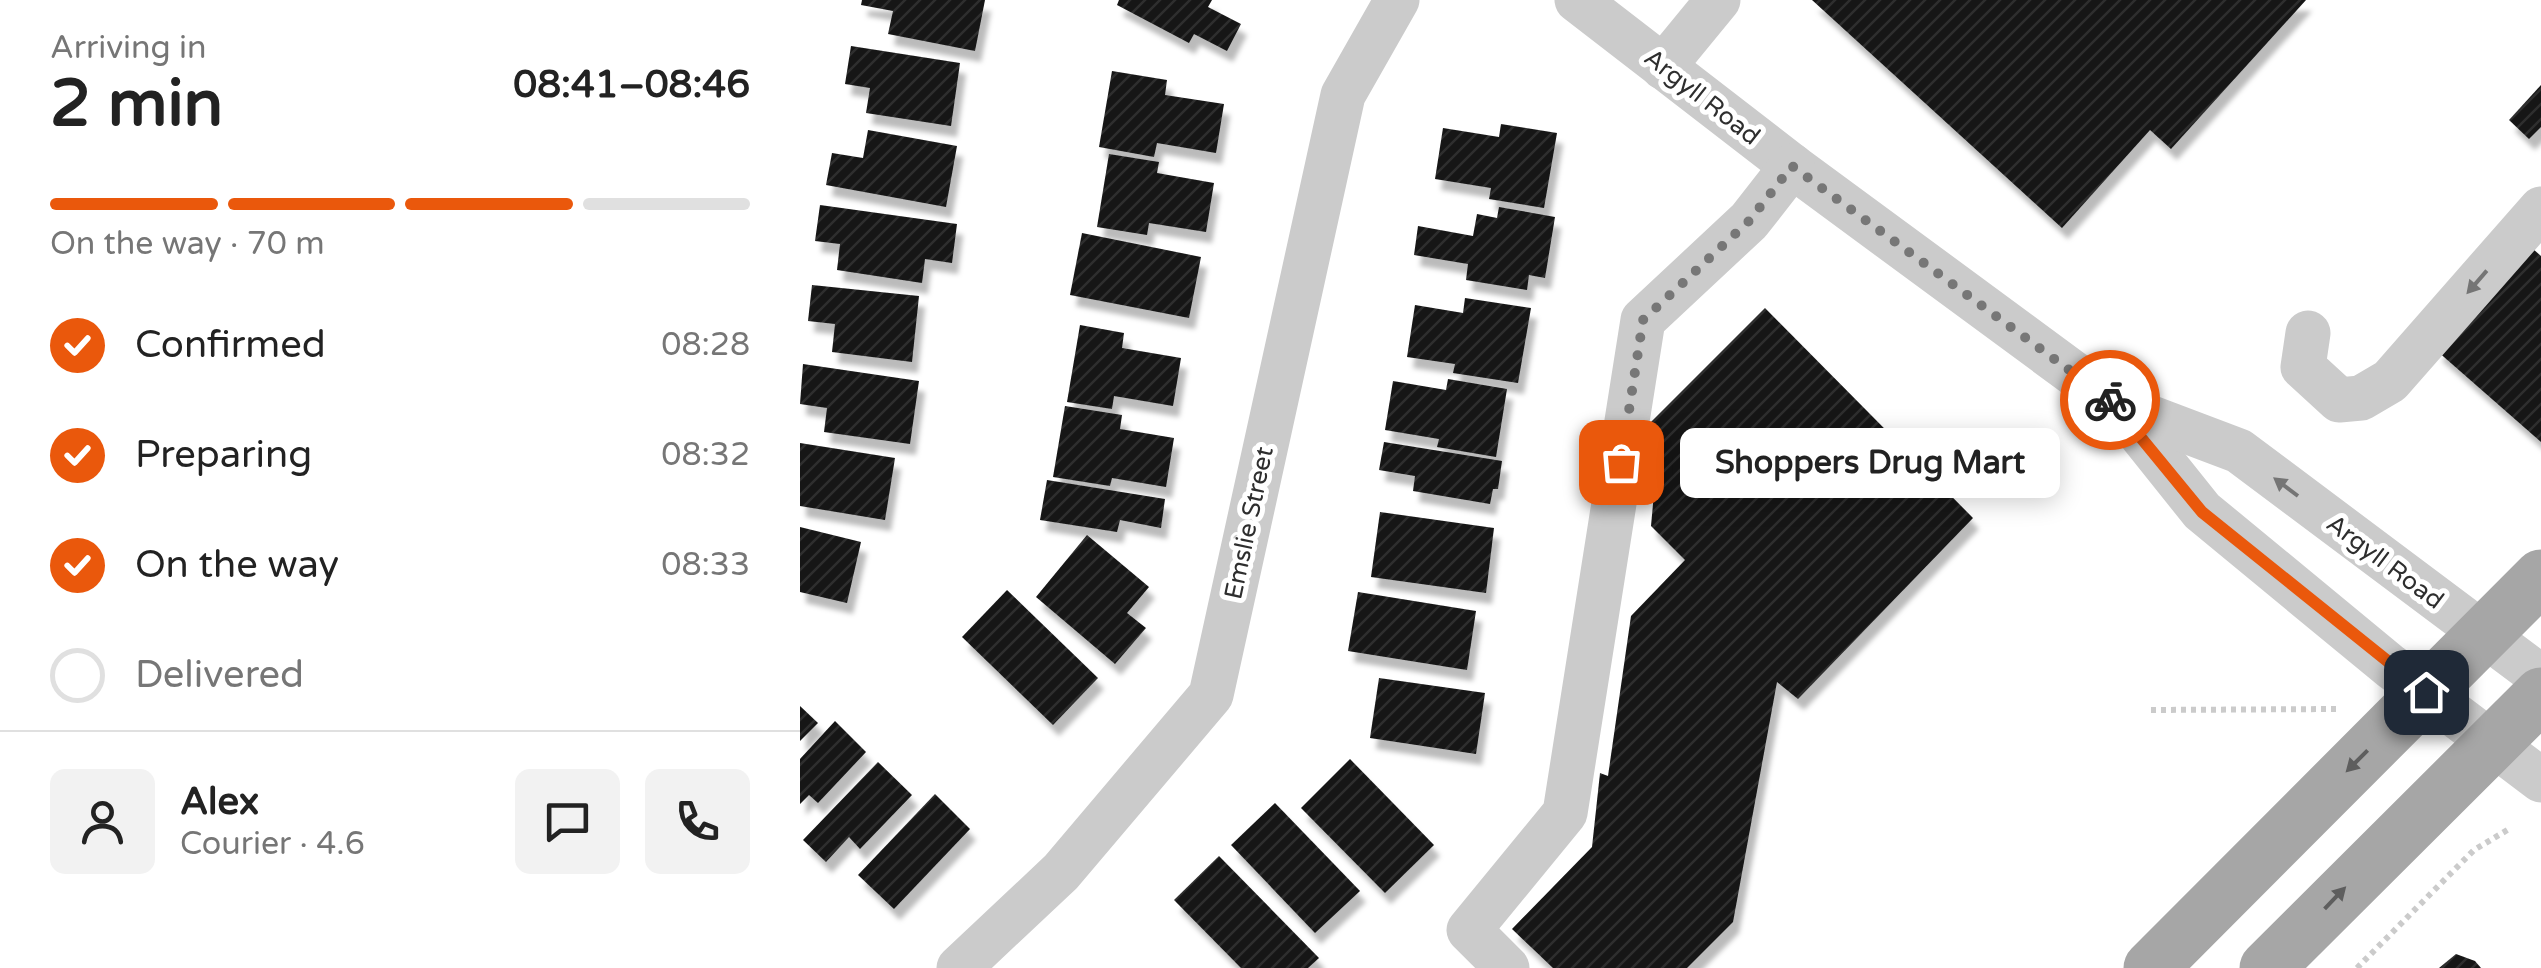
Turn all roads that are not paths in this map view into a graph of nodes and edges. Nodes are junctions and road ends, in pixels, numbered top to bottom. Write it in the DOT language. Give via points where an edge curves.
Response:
graph roads {
  1 [pos="1396,0"];
  2 [pos="1576,0"];
  3 [pos="1718,0"];
  4 [pos="1664,67"];
  5 [pos="1792,166"];
  6 [pos="2541,209"];
  7 [pos="2308,332"];
  8 [pos="2118,406"];
  9 [pos="2541,576"];
  10 [pos="2485,636"];
  11 [pos="2541,676"];
  12 [pos="2426,692"];
  13 [pos="2541,695"];
  14 [pos="2492,742"];
  15 [pos="2541,780"];
  16 [pos="960,968"];
  17 [pos="1508,968"];
  18 [pos="2152,968"];
  19 [pos="2267,968"];
  1 -- 16 [label="street, Emslie Street" via="1343,95 1211,695 1061,872"];
  2 -- 4 [label="street, Argyll Road"];
  3 -- 4 [label="street"];
  4 -- 5 [label="street, Argyll Road"];
  5 -- 8 [label="street, Argyll Road"];
  5 -- 17 [label="street" via="1749,221 1643,320 1565,813 1469,930"];
  6 -- 7 [label="street, one-way" via="2390,381 2362,398 2339,400 2302,368"];
  10 -- 8 [label="street, Argyll Road, one-way" via="2239,451"];
  8 -- 12 [label="street, Argyll Road" via="2202,512"];
  9 -- 10 [label="main road"];
  10 -- 11 [label="street, Argyll Road"];
  10 -- 12 [label="main road"];
  12 -- 14 [label="street, Argyll Road"];
  12 -- 18 [label="main road, one-way"];
  13 -- 14 [label="main road"];
  14 -- 15 [label="street, Argyll Road"];
  19 -- 14 [label="main road, one-way"];
}
